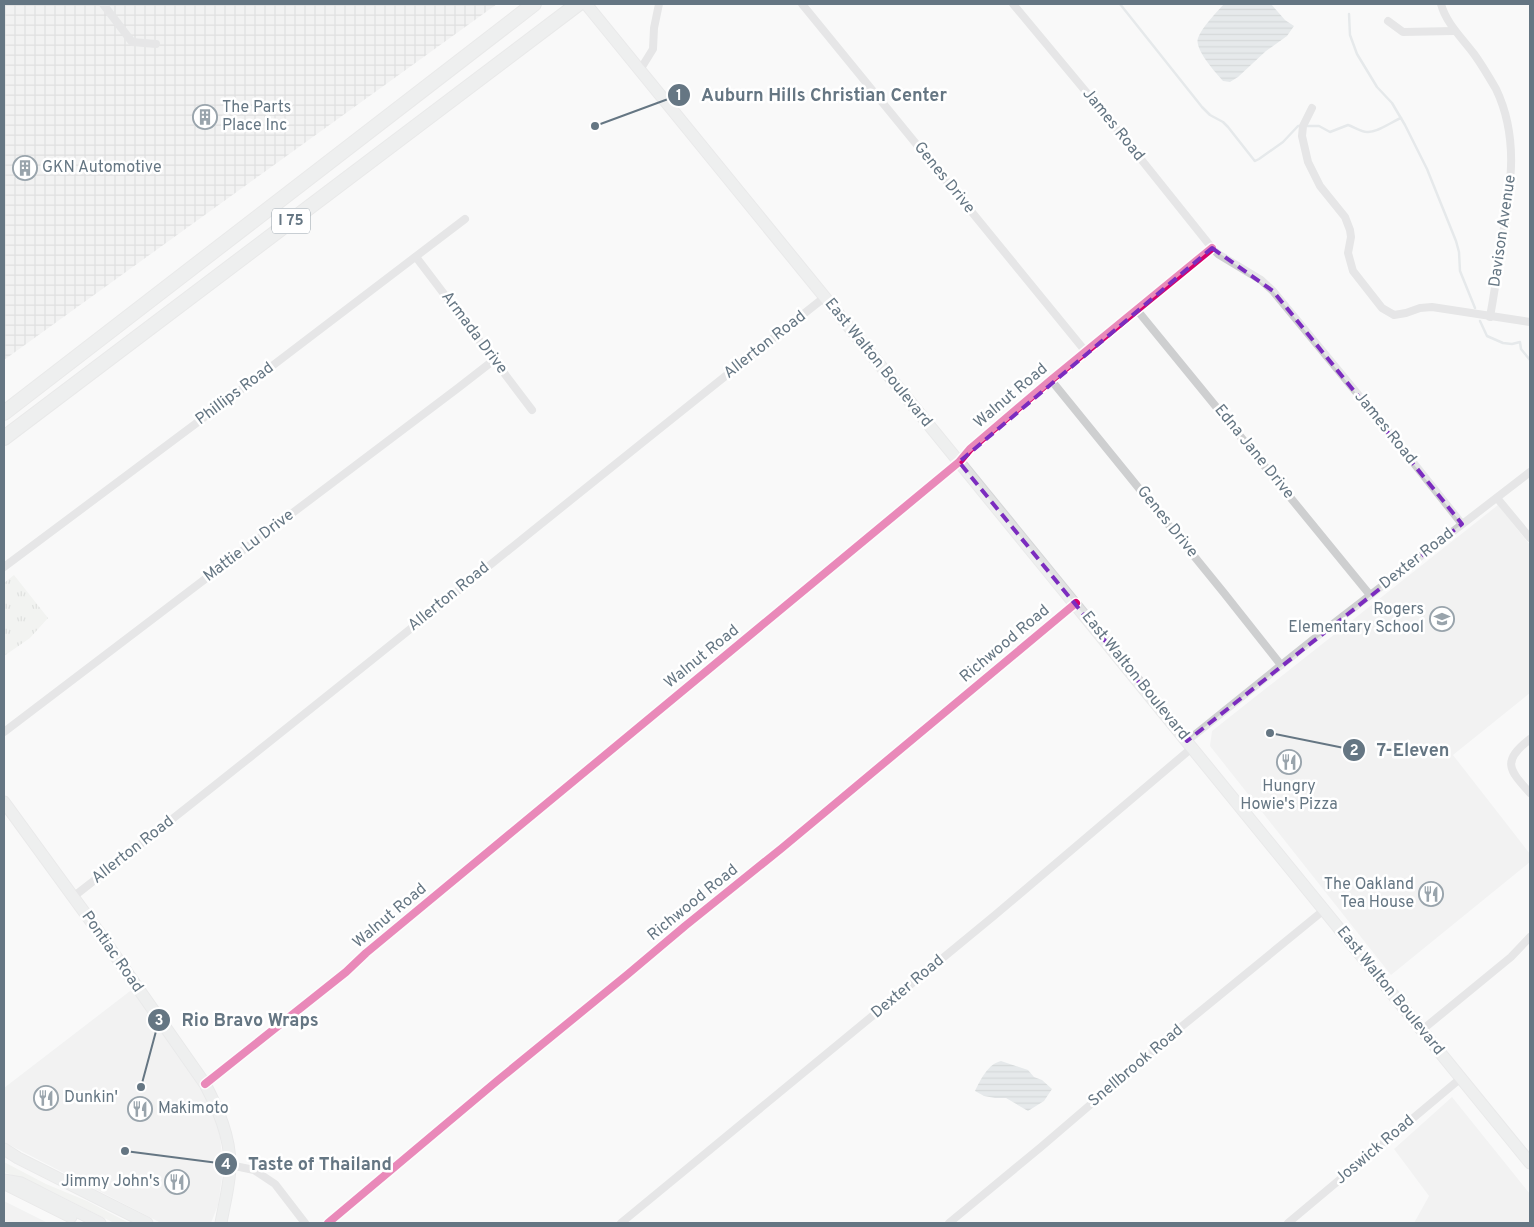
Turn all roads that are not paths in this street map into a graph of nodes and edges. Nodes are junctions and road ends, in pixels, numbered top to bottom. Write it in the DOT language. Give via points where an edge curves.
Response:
graph roads {
  1 [pos="103,4"];
  2 [pos="534,4"];
  3 [pos="578,4"];
  4 [pos="586,4"];
  5 [pos="659,4"];
  6 [pos="802,4"];
  7 [pos="1014,4"];
  8 [pos="1441,4"];
  9 [pos="1388,21"];
  10 [pos="1454,31"];
  11 [pos="156,44"];
  12 [pos="640,70"];
  13 [pos="1312,108"];
  14 [pos="465,219"];
  15 [pos="1212,248"];
  16 [pos="416,257"];
  17 [pos="825,298"];
  18 [pos="1138,310"];
  19 [pos="1490,317"];
  20 [pos="1530,322"];
  21 [pos="1086,352"];
  22 [pos="494,360"];
  23 [pos="1051,380"];
  24 [pos="532,410"];
  25 [pos="4,412"];
  26 [pos="4,438"];
  27 [pos="959,462"];
  28 [pos="1530,472"];
  29 [pos="1497,498"];
  30 [pos="1462,524"];
  31 [pos="1530,538"];
  32 [pos="4,567"];
  33 [pos="1370,595"];
  34 [pos="1076,604"];
  35 [pos="1281,665"];
  36 [pos="4,732"];
  37 [pos="1530,739"];
  38 [pos="1190,744"];
  39 [pos="1530,793"];
  40 [pos="4,802"];
  41 [pos="73,897"];
  42 [pos="1324,910"];
  43 [pos="1530,937"];
  44 [pos="1422,1030"];
  45 [pos="1461,1078"];
  46 [pos="206,1084"];
  47 [pos="4,1149"];
  48 [pos="10,1156"];
  49 [pos="1530,1163"];
  50 [pos="230,1165"];
  51 [pos="4,1182"];
  52 [pos="141,1222"];
  53 [pos="83,1223"];
  54 [pos="100,1223"];
  55 [pos="221,1223"];
  56 [pos="304,1223"];
  57 [pos="328,1223"];
  58 [pos="622,1223"];
  59 [pos="949,1223"];
  60 [pos="1288,1223"];
  1 -- 11 [label="street" via="132,42"];
  2 -- 25 [label="highway, I 75"];
  3 -- 26 [label="highway, I 75"];
  4 -- 12 [label="main road, East Walton Boulevard"];
  5 -- 12 [label="street" via="653,49"];
  6 -- 21 [label="street, Genes Drive"];
  7 -- 15 [label="street, James Road"];
  8 -- 10 [label="street, Davison Avenue"];
  9 -- 10 [label="street" via="1403,32"];
  10 -- 19 [label="street, Davison Avenue" via="1490,78 1505,112 1510,135 1511,187"];
  12 -- 17 [label="main road, East Walton Boulevard"];
  13 -- 19 [label="street" via="1302,136 1308,162 1320,186 1345,217 1351,237 1348,253 1353,272 1374,300 1394,315 1432,307"];
  14 -- 16 [label="street, Phillips Road"];
  15 -- 18 [label="street, Walnut Road"];
  15 -- 30 [label="street, James Road" via="1268,286"];
  16 -- 22 [label="street, Armada Drive"];
  16 -- 32 [label="street, Phillips Road"];
  17 -- 27 [label="main road, East Walton Boulevard"];
  17 -- 41 [label="street, Allerton Road"];
  18 -- 21 [label="street, Walnut Road"];
  18 -- 33 [label="street, Edna Jane Drive"];
  19 -- 20 [label="street"];
  21 -- 23 [label="street, Walnut Road"];
  22 -- 24 [label="street, Armada Drive"];
  22 -- 36 [label="street, Mattie Lu Drive"];
  23 -- 27 [label="street, Walnut Road"];
  23 -- 35 [label="street, Genes Drive"];
  27 -- 34 [label="main road, East Walton Boulevard"];
  27 -- 46 [label="street, Walnut Road" via="346,972"];
  28 -- 29 [label="street, Dexter Road"];
  29 -- 30 [label="street, Dexter Road"];
  29 -- 31 [label="street"];
  30 -- 33 [label="street, Dexter Road"];
  33 -- 35 [label="street, Dexter Road"];
  34 -- 38 [label="main road, East Walton Boulevard"];
  34 -- 57 [label="street, Richwood Road"];
  35 -- 38 [label="street, Dexter Road"];
  37 -- 39 [label="street" via="1513,755 1510,765 1516,778"];
  38 -- 42 [label="main road, East Walton Boulevard"];
  38 -- 58 [label="street, Dexter Road" via="996,915"];
  40 -- 41 [label="main road, Pontiac Road"];
  41 -- 46 [label="main road, Pontiac Road"];
  42 -- 44 [label="main road, East Walton Boulevard"];
  42 -- 59 [label="street, Snellbrook Road"];
  43 -- 44 [label="street" via="1511,957"];
  44 -- 45 [label="main road, East Walton Boulevard"];
  45 -- 49 [label="main road, East Walton Boulevard"];
  45 -- 60 [label="street, Joswick Road"];
  46 -- 50 [label="main road, Pontiac Road" via="223,1124"];
  47 -- 48 [label="main road"];
  48 -- 52 [label="main road"];
  50 -- 55 [label="main road, Pontiac Road"];
  50 -- 56 [label="street" via="254,1170 275,1184"];
  51 -- 53 [label="main road"];
  51 -- 54 [label="main road" via="21,1183"];
}
